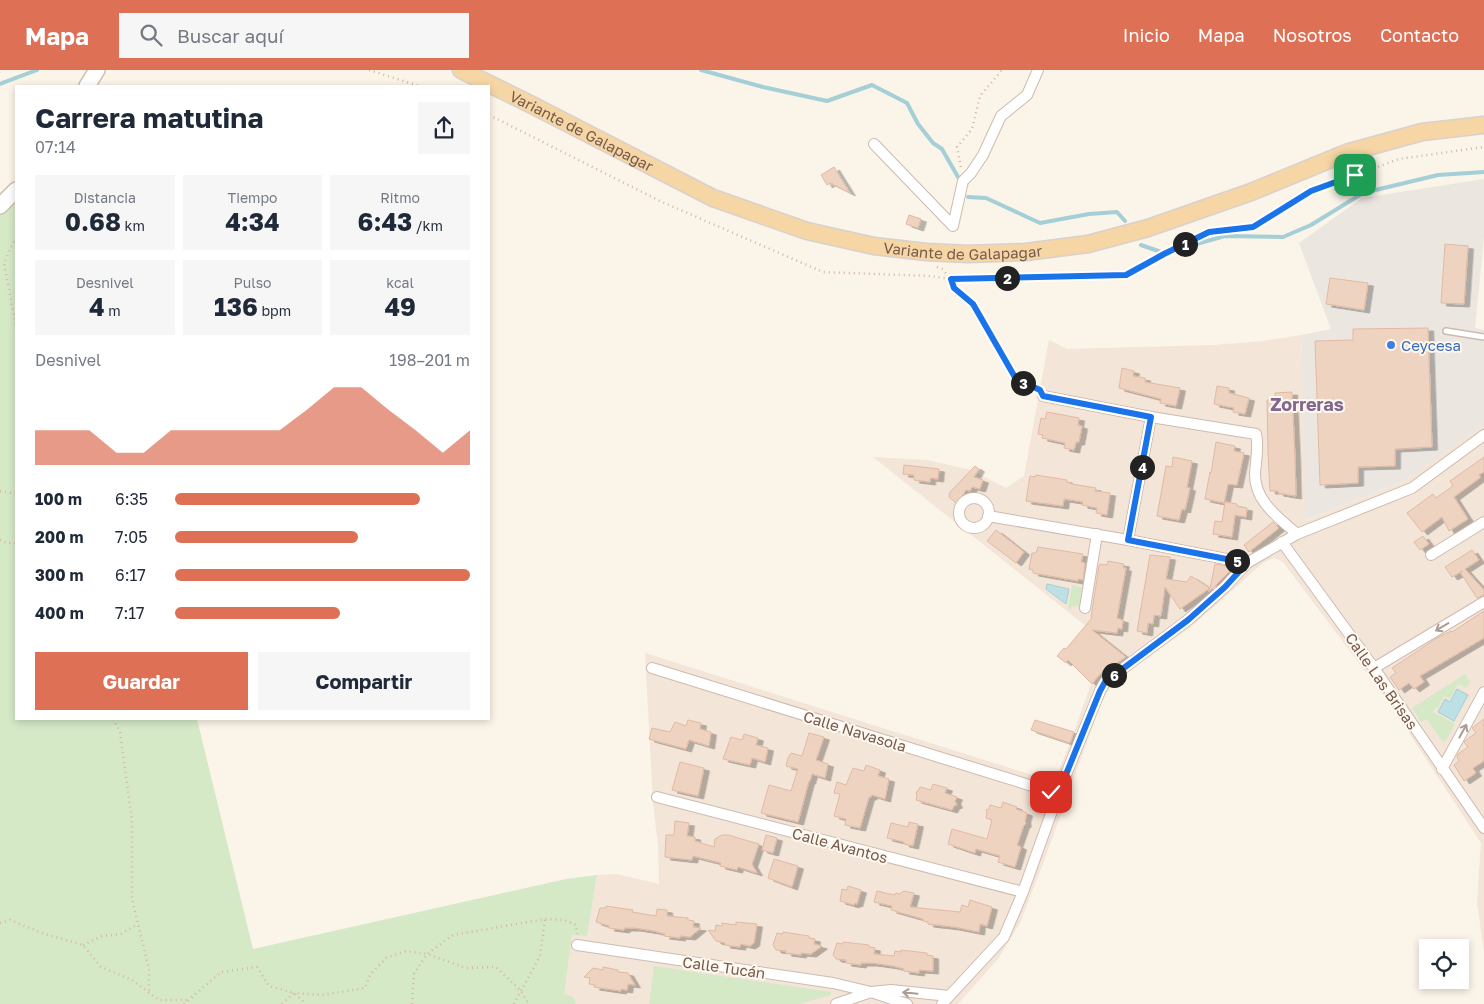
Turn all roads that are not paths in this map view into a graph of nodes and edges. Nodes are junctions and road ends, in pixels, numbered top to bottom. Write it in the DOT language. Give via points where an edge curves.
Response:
graph roads {
  1 [pos="97,70"];
  2 [pos="461,70"];
  3 [pos="1038,70"];
  4 [pos="88,85"];
  5 [pos="1484,125"];
  6 [pos="874,144"];
  7 [pos="15,191"];
  8 [pos="0,206"];
  9 [pos="1446,331"];
  10 [pos="1484,337"];
  11 [pos="1043,396"];
  12 [pos="1151,417"];
  13 [pos="1484,435"];
  14 [pos="988,516"];
  15 [pos="1484,522"];
  16 [pos="1097,534"];
  17 [pos="1297,534"];
  18 [pos="1128,540"];
  19 [pos="1282,542"];
  20 [pos="1431,555"];
  21 [pos="1247,563"];
  22 [pos="1484,602"];
  23 [pos="1085,608"];
  24 [pos="652,668"];
  25 [pos="1374,668"];
  26 [pos="1484,692"];
  27 [pos="1442,769"];
  28 [pos="1058,794"];
  29 [pos="657,797"];
  30 [pos="1482,825"];
  31 [pos="1023,892"];
  32 [pos="577,946"];
  33 [pos="872,992"];
  34 [pos="946,1000"];
  35 [pos="836,1004"];
  36 [pos="907,1004"];
  1 -- 4 [label="main road"];
  2 -- 5 [label="main road, Variante de Galapagar" via="712,198 807,231 874,246 926,252 1026,252 1088,244 1148,228 1251,192 1346,153 1422,132"];
  3 -- 6 [label="street" via="1028,95 1001,116 983,155 963,181 953,226"];
  7 -- 8 [label="main road"];
  9 -- 10 [label="lane"];
  11 -- 12 [label="street"];
  12 -- 17 [label="street" via="1256,434 1255,475 1259,496"];
  12 -- 18 [label="street"];
  13 -- 17 [label="street" via="1412,488"];
  14 -- 16 [label="street"];
  15 -- 20 [label="street"];
  16 -- 18 [label="street"];
  16 -- 23 [label="street"];
  17 -- 19 [label="street"];
  18 -- 21 [label="street"];
  19 -- 21 [label="street"];
  19 -- 25 [label="street, Calle Las Brisas"];
  21 -- 28 [label="street" via="1188,620 1105,682"];
  22 -- 25 [label="street, one-way"];
  24 -- 28 [label="street, Calle Navasola"];
  25 -- 27 [label="street, Calle Las Brisas"];
  27 -- 26 [label="street, one-way"];
  27 -- 30 [label="street, Calle Las Brisas"];
  28 -- 31 [label="street"];
  29 -- 31 [label="street, Calle Avantos"];
  31 -- 34 [label="street" via="1004,937"];
  32 -- 33 [label="street, Calle Tucán" via="832,983"];
  34 -- 33 [label="street, Calle Tucán, one-way" via="891,990"];
  33 -- 35 [label="street"];
  33 -- 36 [label="street, Calle Tucán"];
}
